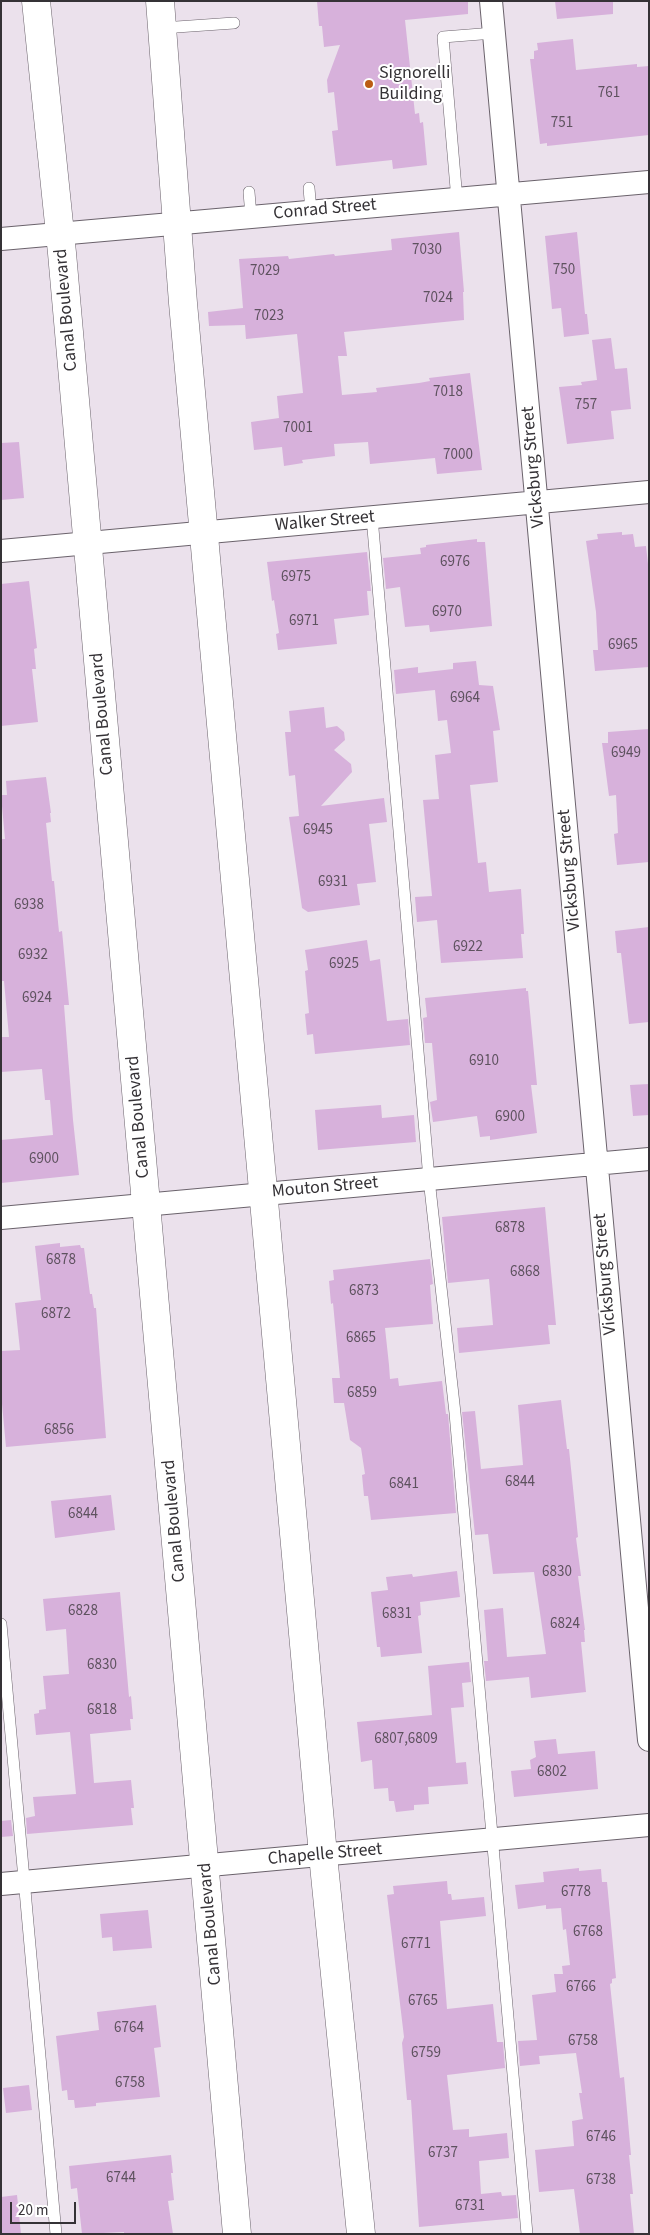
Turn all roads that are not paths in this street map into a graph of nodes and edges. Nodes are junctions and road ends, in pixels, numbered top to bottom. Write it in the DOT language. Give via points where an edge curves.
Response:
graph roads {
  1 [pos="36,1"];
  2 [pos="160,1"];
  3 [pos="491,1"];
  4 [pos="234,23"];
  5 [pos="162,28"];
  6 [pos="494,33"];
  7 [pos="649,182"];
  8 [pos="309,188"];
  9 [pos="249,192"];
  10 [pos="509,196"];
  11 [pos="457,200"];
  12 [pos="311,211"];
  13 [pos="251,216"];
  14 [pos="177,222"];
  15 [pos="60,234"];
  16 [pos="1,238"];
  17 [pos="649,492"];
  18 [pos="537,502"];
  19 [pos="372,517"];
  20 [pos="205,532"];
  21 [pos="87,543"];
  22 [pos="1,551"];
  23 [pos="649,1159"];
  24 [pos="596,1164"];
  25 [pos="429,1179"];
  26 [pos="264,1194"];
  27 [pos="147,1204"];
  28 [pos="1,1218"];
  29 [pos="1,1624"];
  30 [pos="649,1740"];
  31 [pos="649,1825"];
  32 [pos="492,1840"];
  33 [pos="323,1855"];
  34 [pos="206,1866"];
  35 [pos="24,1882"];
  36 [pos="1,1884"];
  37 [pos="56,2234"];
  38 [pos="237,2234"];
  39 [pos="361,2234"];
  40 [pos="527,2234"];
  1 -- 15 [label="main road, Canal Boulevard"];
  2 -- 5 [label="main road"];
  3 -- 6 [label="street, Vicksburg Street"];
  4 -- 5 [label="lane"];
  5 -- 14 [label="main road"];
  6 -- 10 [label="street, Vicksburg Street"];
  6 -- 11 [label="lane" via="443,37"];
  7 -- 10 [label="street, Conrad Street"];
  8 -- 12 [label="lane"];
  9 -- 13 [label="lane"];
  10 -- 11 [label="street, Conrad Street"];
  10 -- 18 [label="street, Vicksburg Street"];
  11 -- 12 [label="street, Conrad Street"];
  12 -- 13 [label="street, Conrad Street"];
  13 -- 14 [label="street, Conrad Street"];
  14 -- 15 [label="street, Conrad Street"];
  14 -- 20 [label="main road"];
  15 -- 16 [label="street, Conrad Street"];
  15 -- 21 [label="main road, Canal Boulevard"];
  17 -- 18 [label="street, Walker Street"];
  18 -- 19 [label="street, Walker Street"];
  18 -- 24 [label="street, Vicksburg Street"];
  19 -- 20 [label="street, Walker Street"];
  19 -- 25 [label="lane"];
  20 -- 21 [label="street, Walker Street"];
  20 -- 26 [label="main road"];
  21 -- 22 [label="street, Walker Street"];
  21 -- 27 [label="main road, Canal Boulevard"];
  23 -- 24 [label="street, Mouton Street"];
  24 -- 25 [label="street, Mouton Street"];
  24 -- 30 [label="street, Vicksburg Street"];
  25 -- 26 [label="street, Mouton Street"];
  25 -- 32 [label="lane" via="455,1413"];
  26 -- 27 [label="street, Mouton Street"];
  26 -- 33 [label="main road"];
  27 -- 28 [label="street, Mouton Street"];
  27 -- 34 [label="main road, Canal Boulevard"];
  29 -- 35 [label="lane"];
  31 -- 32 [label="street, Chapelle Street"];
  32 -- 33 [label="street, Chapelle Street"];
  32 -- 40 [label="lane"];
  33 -- 34 [label="street, Chapelle Street"];
  33 -- 39 [label="main road"];
  34 -- 35 [label="street, Chapelle Street"];
  34 -- 38 [label="main road, Canal Boulevard"];
  35 -- 36 [label="street, Chapelle Street"];
  35 -- 37 [label="lane"];
}
